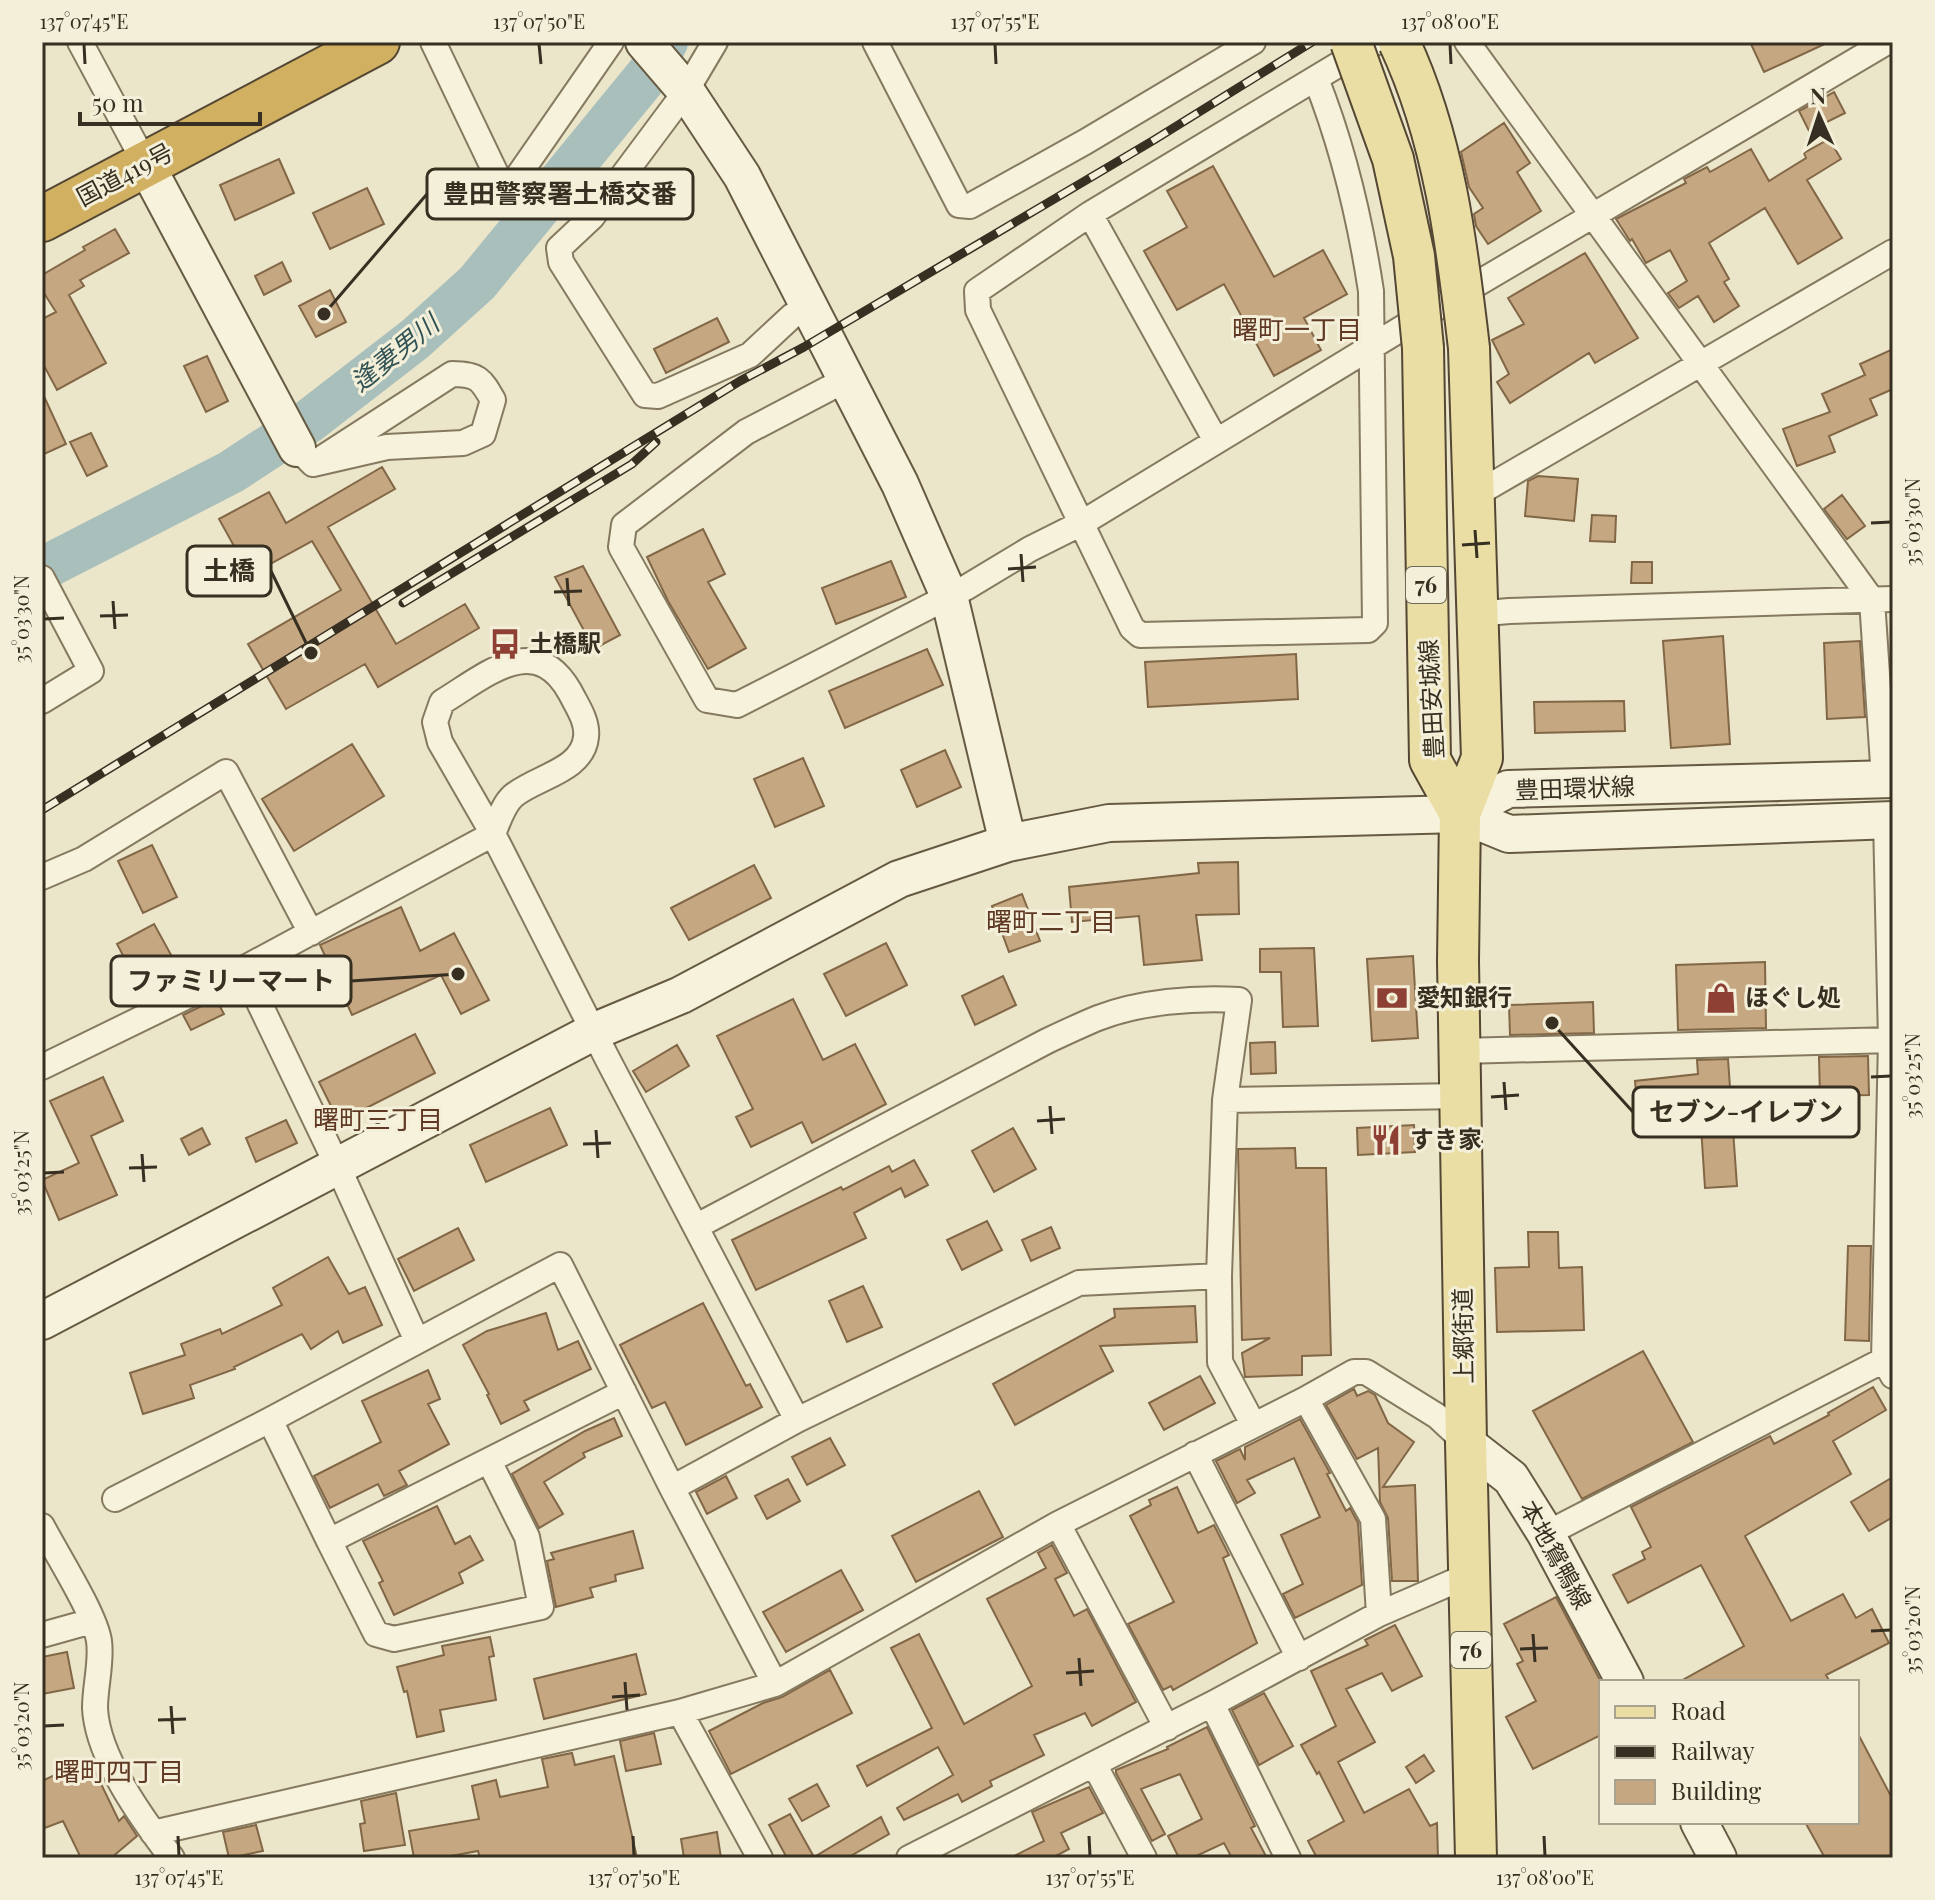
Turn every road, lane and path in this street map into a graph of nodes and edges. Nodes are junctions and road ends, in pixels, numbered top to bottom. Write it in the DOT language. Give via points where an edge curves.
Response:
graph roads {
  1 [pos="80,42"];
  2 [pos="377,42"];
  3 [pos="433,42"];
  4 [pos="611,42"];
  5 [pos="644,42"];
  6 [pos="715,42"];
  7 [pos="875,42"];
  8 [pos="1253,42"];
  9 [pos="1351,42"];
  10 [pos="1376,42"];
  11 [pos="1399,42"];
  12 [pos="1467,42"];
  13 [pos="1887,42"];
  14 [pos="1316,79"];
  15 [pos="686,91"];
  16 [pos="146,165"];
  17 [pos="1090,214"];
  18 [pos="1594,215"];
  19 [pos="42,219"];
  20 [pos="1893,252"];
  21 [pos="809,306"];
  22 [pos="1372,347"];
  23 [pos="1701,365"];
  24 [pos="847,379"];
  25 [pos="1216,441"];
  26 [pos="305,456"];
  27 [pos="1473,496"];
  28 [pos="1082,523"];
  29 [pos="42,578"];
  30 [pos="949,596"];
  31 [pos="1882,600"];
  32 [pos="1476,614"];
  33 [pos="42,701"];
  34 [pos="462,779"];
  35 [pos="1888,779"];
  36 [pos="512,797"];
  37 [pos="1460,814"];
  38 [pos="1890,820"];
  39 [pos="493,834"];
  40 [pos="1008,843"];
  41 [pos="42,877"];
  42 [pos="311,933"];
  43 [pos="243,969"];
  44 [pos="595,1031"];
  45 [pos="1892,1040"];
  46 [pos="1461,1051"];
  47 [pos="42,1067"];
  48 [pos="1461,1096"];
  49 [pos="1225,1100"];
  50 [pos="338,1167"];
  51 [pos="697,1226"];
  52 [pos="1219,1276"];
  53 [pos="42,1321"];
  54 [pos="417,1341"];
  55 [pos="1890,1365"];
  56 [pos="624,1392"];
  57 [pos="1306,1399"];
  58 [pos="270,1420"];
  59 [pos="797,1420"];
  60 [pos="1253,1424"];
  61 [pos="1466,1443"];
  62 [pos="1195,1454"];
  63 [pos="489,1461"];
  64 [pos="672,1488"];
  65 [pos="115,1499"];
  66 [pos="1058,1524"];
  67 [pos="42,1526"];
  68 [pos="1546,1534"];
  69 [pos="329,1541"];
  70 [pos="1469,1575"];
  71 [pos="1379,1614"];
  72 [pos="92,1621"];
  73 [pos="42,1635"];
  74 [pos="1299,1658"];
  75 [pos="1624,1680"];
  76 [pos="775,1684"];
  77 [pos="1212,1704"];
  78 [pos="680,1712"];
  79 [pos="1167,1728"];
  80 [pos="1094,1764"];
  81 [pos="1700,1824"];
  82 [pos="153,1833"];
  83 [pos="172,1858"];
  84 [pos="760,1858"];
  85 [pos="909,1858"];
  86 [pos="1144,1858"];
  87 [pos="1288,1858"];
  88 [pos="1476,1858"];
  89 [pos="1718,1858"];
  1 -- 16 [label="street"];
  2 -- 16 [label="highway, 国道419号"];
  3 -- 4 [label="street" via="499,180 509,189"];
  5 -- 15 [label="street"];
  6 -- 15 [label="street"];
  7 -- 8 [label="street" via="959,205 970,206"];
  9 -- 37 [label="main road, 豊田安城線 / 76, bridge" via="1393,159 1414,256 1423,348 1430,760"];
  10 -- 14 [label="street"];
  11 -- 27 [label="main road, 豊田安城線 / 76, bridge" via="1436,144 1457,245 1469,348"];
  12 -- 18 [label="street"];
  13 -- 18 [label="street"];
  14 -- 17 [label="street"];
  14 -- 22 [label="street" via="1363,238"];
  15 -- 21 [label="street" via="742,176"];
  15 -- 21 [label="street" via="592,217 559,248 561,262 645,395 658,396 750,355"];
  16 -- 19 [label="highway, 国道419号"];
  16 -- 26 [label="street" via="267,395"];
  17 -- 25 [label="street"];
  17 -- 28 [label="street" via="977,291 978,310"];
  18 -- 22 [label="street"];
  18 -- 23 [label="street"];
  20 -- 23 [label="street"];
  21 -- 24 [label="street"];
  22 -- 25 [label="street"];
  22 -- 28 [label="street" via="1375,623 1368,630 1140,635"];
  23 -- 27 [label="street"];
  23 -- 31 [label="street"];
  24 -- 30 [label="street"];
  24 -- 30 [label="street" via="746,432 624,525 621,547 707,700 726,704 737,705"];
  25 -- 28 [label="street"];
  26 -- 26 [label="street" via="452,374 471,374 493,400 483,434 463,443"];
  27 -- 32 [label="main road, 豊田安城線 / 76"];
  28 -- 30 [label="street"];
  29 -- 33 [label="street" via="91,671"];
  30 -- 40 [label="street"];
  31 -- 32 [label="street"];
  31 -- 35 [label="street"];
  32 -- 37 [label="main road, 豊田安城線 / 76" via="1482,758"];
  34 -- 36 [label="street" via="480,790"];
  34 -- 36 [label="street" via="440,742 435,722 442,702 501,666 541,661 560,674 587,734 583,752 571,763"];
  34 -- 39 [label="street"];
  35 -- 37 [label="street, 豊田環状線" via="1508,789"];
  36 -- 39 [label="street"];
  37 -- 38 [label="street, 豊田環状線" via="1509,834"];
  37 -- 40 [label="street" via="1109,823"];
  37 -- 46 [label="main road, 上郷街道 / 76"];
  38 -- 45 [label="street"];
  39 -- 42 [label="street"];
  39 -- 44 [label="street"];
  40 -- 44 [label="street" via="899,879 681,995"];
  41 -- 42 [label="street" via="84,859 226,772"];
  42 -- 43 [label="street"];
  43 -- 47 [label="street"];
  43 -- 50 [label="street"];
  44 -- 50 [label="street"];
  44 -- 51 [label="street"];
  45 -- 46 [label="street"];
  45 -- 55 [label="street"];
  46 -- 48 [label="main road, 上郷街道 / 76"];
  48 -- 49 [label="street"];
  48 -- 61 [label="main road, 上郷街道 / 76"];
  49 -- 51 [label="street" via="1239,1000 1207,998 1100,1017"];
  49 -- 52 [label="street"];
  50 -- 53 [label="street"];
  50 -- 54 [label="street"];
  51 -- 59 [label="street"];
  52 -- 59 [label="street" via="1079,1283"];
  52 -- 60 [label="street" via="1220,1362"];
  54 -- 56 [label="street" via="560,1265"];
  54 -- 58 [label="street"];
  55 -- 68 [label="street"];
  56 -- 63 [label="street"];
  56 -- 64 [label="street"];
  57 -- 60 [label="street"];
  57 -- 61 [label="street" via="1354,1372 1366,1372 1437,1416"];
  57 -- 71 [label="street" via="1373,1519"];
  58 -- 65 [label="street"];
  58 -- 69 [label="street"];
  59 -- 64 [label="street"];
  60 -- 62 [label="street"];
  61 -- 68 [label="street, 本地鴛鴨線" via="1511,1478"];
  61 -- 70 [label="main road, 上郷街道 / 76"];
  62 -- 66 [label="street"];
  62 -- 74 [label="street"];
  63 -- 69 [label="street"];
  63 -- 69 [label="street" via="527,1537 541,1607 394,1639 376,1634"];
  64 -- 76 [label="street"];
  66 -- 76 [label="street"];
  66 -- 79 [label="street"];
  67 -- 72 [label="street"];
  68 -- 75 [label="street, 本地鴛鴨線"];
  70 -- 71 [label="street"];
  70 -- 88 [label="main road, 上郷街道 / 76"];
  71 -- 74 [label="street"];
  72 -- 73 [label="street"];
  72 -- 82 [label="street" via="99,1641 95,1711 104,1745 125,1792"];
  74 -- 77 [label="street"];
  76 -- 78 [label="street"];
  77 -- 79 [label="street"];
  77 -- 87 [label="street"];
  78 -- 82 [label="street"];
  78 -- 84 [label="street"];
  79 -- 80 [label="street"];
  80 -- 85 [label="street"];
  80 -- 86 [label="street"];
  81 -- 89 [label="street"];
  82 -- 83 [label="street"];
}
